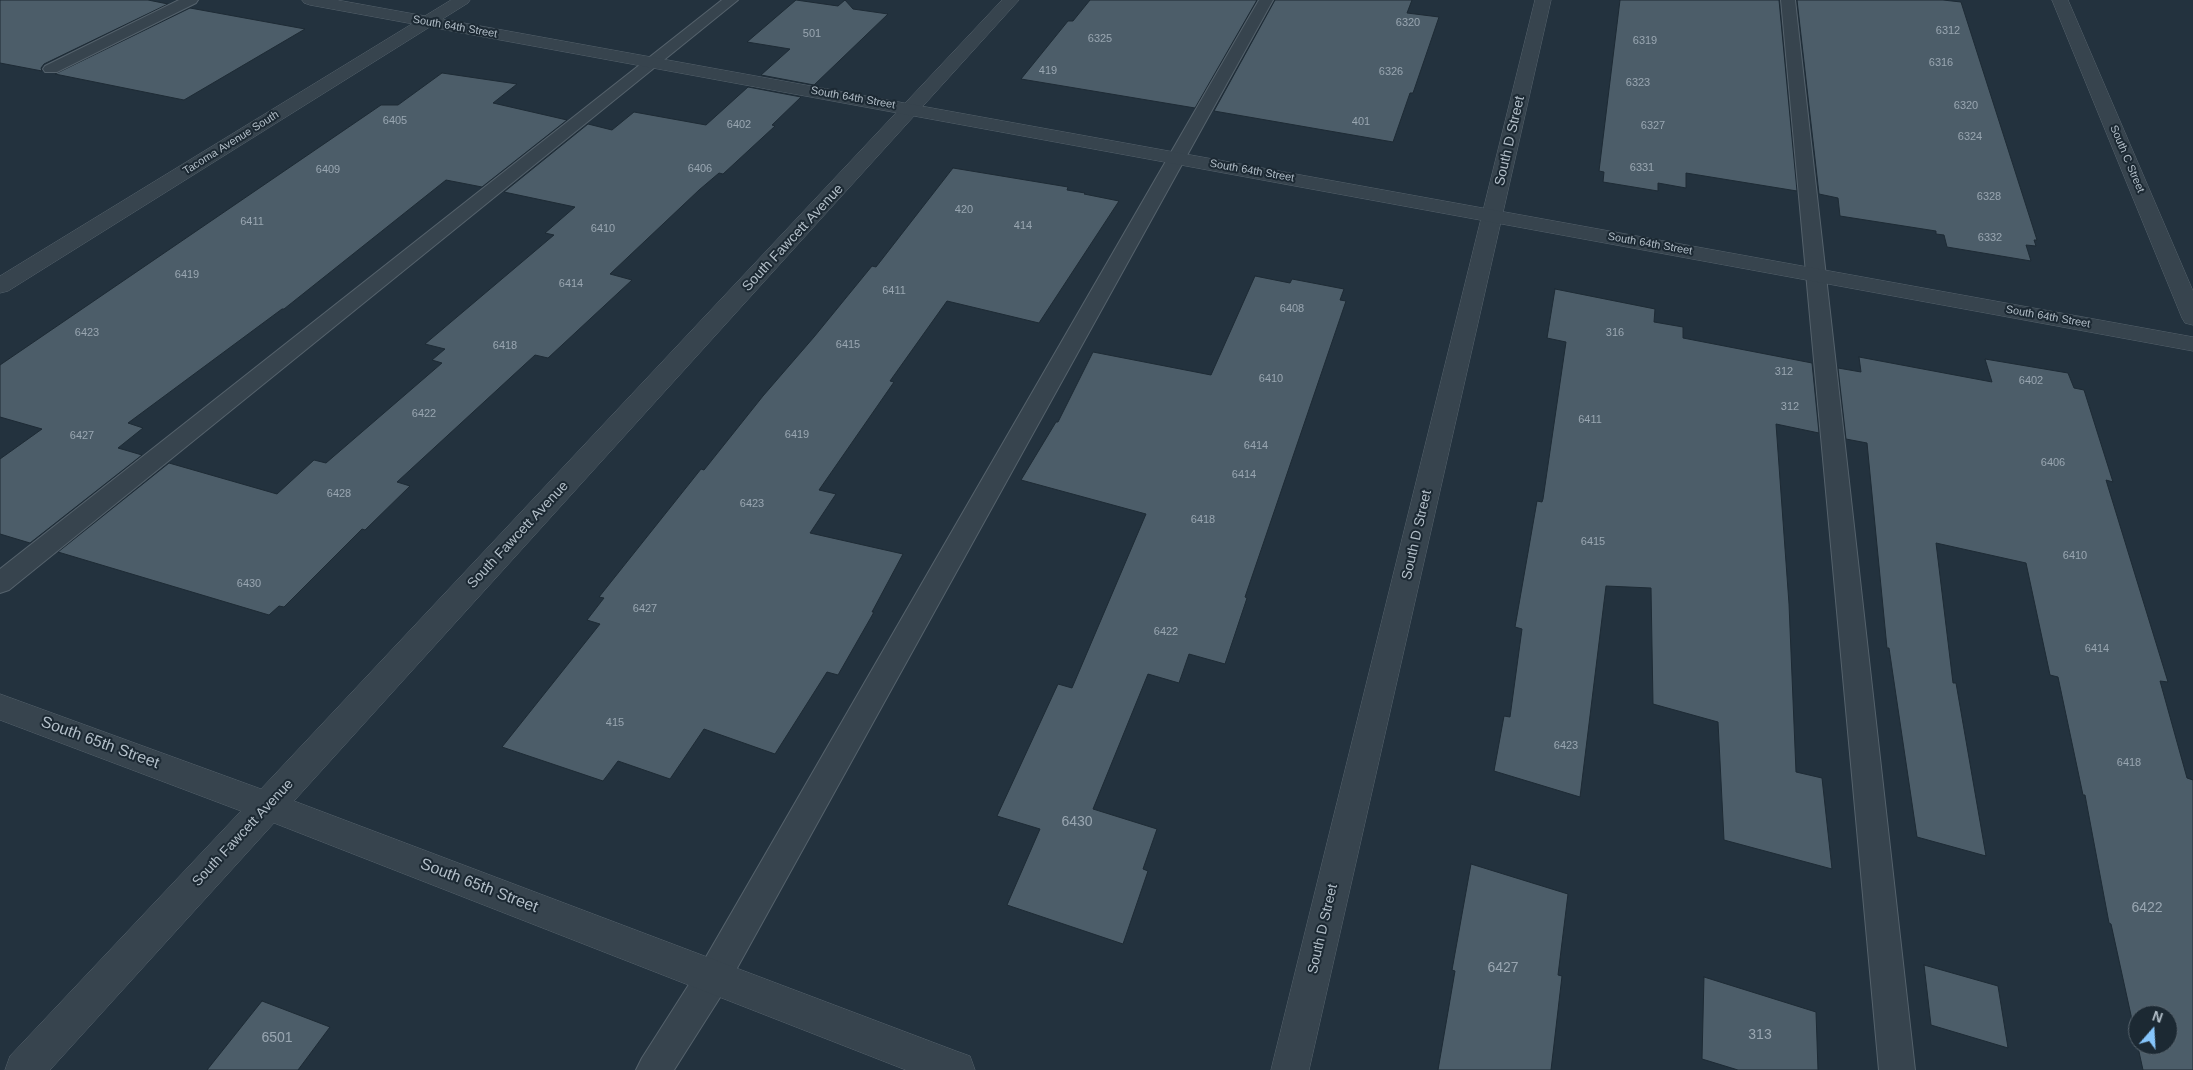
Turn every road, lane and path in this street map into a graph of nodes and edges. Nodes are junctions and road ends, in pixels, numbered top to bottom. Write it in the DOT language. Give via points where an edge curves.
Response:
graph roads {
  1 [pos="191,0"];
  2 [pos="310,0"];
  3 [pos="462,0"];
  4 [pos="730,0"];
  5 [pos="1011,0"];
  6 [pos="1266,0"];
  7 [pos="1543,0"];
  8 [pos="1788,0"];
  9 [pos="2060,0"];
  10 [pos="427,22"];
  11 [pos="653,62"];
  12 [pos="51,70"];
  13 [pos="913,109"];
  14 [pos="1177,158"];
  15 [pos="1493,216"];
  16 [pos="1816,275"];
  17 [pos="0,286"];
  18 [pos="2193,318"];
  19 [pos="2193,344"];
  20 [pos="0,583"];
  21 [pos="0,706"];
  22 [pos="268,806"];
  23 [pos="714,976"];
  24 [pos="24,1070"];
  25 [pos="654,1070"];
  26 [pos="956,1070"];
  27 [pos="1290,1070"];
  28 [pos="1896,1070"];
  1 -- 12 [label="lane"];
  2 -- 10 [label="street, South 64th Street"];
  3 -- 10 [label="street, Tacoma Avenue South"];
  4 -- 11 [label="lane"];
  5 -- 13 [label="street, South Fawcett Avenue"];
  6 -- 14 [label="lane"];
  7 -- 15 [label="street, South D Street"];
  8 -- 16 [label="lane"];
  9 -- 18 [label="street, South C Street"];
  10 -- 11 [label="street, South 64th Street"];
  10 -- 17 [label="street, Tacoma Avenue South"];
  11 -- 13 [label="street, South 64th Street"];
  11 -- 20 [label="lane"];
  13 -- 14 [label="street, South 64th Street"];
  13 -- 22 [label="street, South Fawcett Avenue"];
  14 -- 15 [label="street, South 64th Street"];
  14 -- 23 [label="lane"];
  15 -- 16 [label="street, South 64th Street"];
  15 -- 27 [label="street, South D Street"];
  16 -- 19 [label="street, South 64th Street"];
  16 -- 28 [label="lane"];
  21 -- 22 [label="street, South 65th Street"];
  22 -- 23 [label="street, South 65th Street"];
  22 -- 24 [label="street, South Fawcett Avenue"];
  23 -- 25 [label="lane"];
  23 -- 26 [label="street, South 65th Street"];
}
